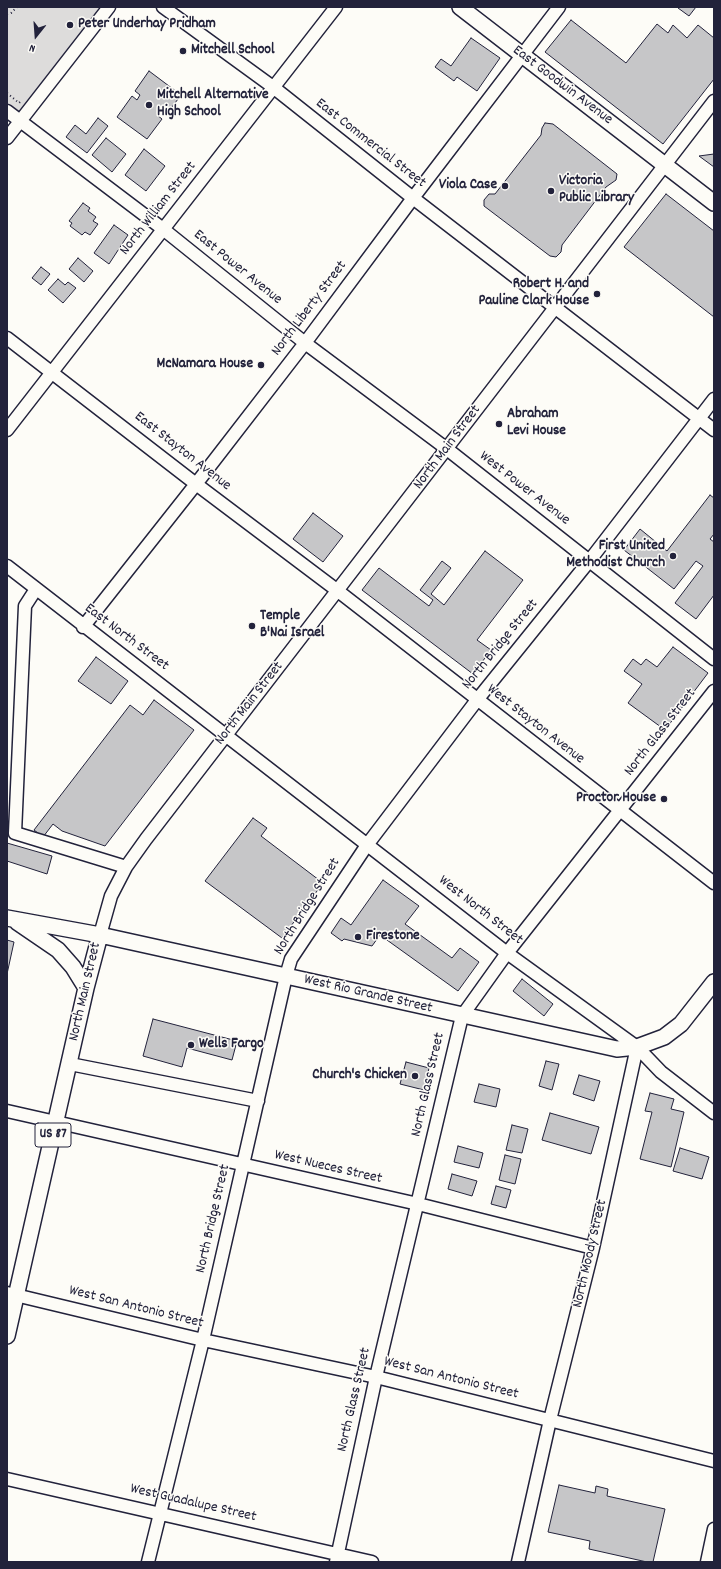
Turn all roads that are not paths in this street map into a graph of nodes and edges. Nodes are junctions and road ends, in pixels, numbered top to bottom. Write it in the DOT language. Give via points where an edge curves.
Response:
graph roads {
  1 [pos="109,7"];
  2 [pos="163,7"];
  3 [pos="336,7"];
  4 [pos="460,7"];
  5 [pos="559,7"];
  6 [pos="522,56"];
  7 [pos="273,87"];
  8 [pos="714,101"];
  9 [pos="7,111"];
  10 [pos="20,121"];
  11 [pos="7,138"];
  12 [pos="665,165"];
  13 [pos="413,198"];
  14 [pos="714,203"];
  15 [pos="163,229"];
  16 [pos="555,308"];
  17 [pos="7,338"];
  18 [pos="305,343"];
  19 [pos="52,372"];
  20 [pos="714,399"];
  21 [pos="699,419"];
  22 [pos="7,430"];
  23 [pos="714,430"];
  24 [pos="447,449"];
  25 [pos="196,484"];
  26 [pos="590,560"];
  27 [pos="7,566"];
  28 [pos="36,589"];
  29 [pos="338,591"];
  30 [pos="83,627"];
  31 [pos="714,658"];
  32 [pos="714,691"];
  33 [pos="477,700"];
  34 [pos="226,734"];
  35 [pos="620,811"];
  36 [pos="367,845"];
  37 [pos="126,867"];
  38 [pos="714,882"];
  39 [pos="9,918"];
  40 [pos="100,935"];
  41 [pos="507,953"];
  42 [pos="286,976"];
  43 [pos="714,982"];
  44 [pos="86,988"];
  45 [pos="462,1016"];
  46 [pos="637,1047"];
  47 [pos="70,1064"];
  48 [pos="258,1101"];
  49 [pos="7,1111"];
  50 [pos="714,1113"];
  51 [pos="56,1121"];
  52 [pos="243,1165"];
  53 [pos="418,1204"];
  54 [pos="593,1248"];
  55 [pos="12,1294"];
  56 [pos="7,1336"];
  57 [pos="203,1340"];
  58 [pos="376,1377"];
  59 [pos="550,1420"];
  60 [pos="714,1461"];
  61 [pos="7,1479"];
  62 [pos="160,1513"];
  63 [pos="714,1529"];
  64 [pos="337,1558"];
  65 [pos="148,1562"];
  66 [pos="372,1562"];
  67 [pos="518,1562"];
  68 [pos="707,1562"];
  1 -- 10 [label="street"];
  2 -- 7 [label="street, East Commercial Street"];
  3 -- 7 [label="street, North William Street"];
  4 -- 6 [label="main road, East Goodwin Avenue"];
  5 -- 6 [label="street, North Liberty Street"];
  6 -- 12 [label="main road, East Goodwin Avenue"];
  6 -- 13 [label="street, North Liberty Street"];
  7 -- 13 [label="street, East Commercial Street"];
  7 -- 15 [label="street, North William Street"];
  8 -- 12 [label="street, North Main Street"];
  9 -- 10 [label="street, East Power Avenue"];
  10 -- 11 [label="street"];
  10 -- 15 [label="street, East Power Avenue"];
  12 -- 14 [label="main road, East Goodwin Avenue"];
  12 -- 16 [label="street, North Main Street"];
  13 -- 16 [label="street, East Commercial Street"];
  13 -- 18 [label="street, North Liberty Street"];
  15 -- 18 [label="street, East Power Avenue"];
  15 -- 19 [label="street, North William Street"];
  16 -- 21 [label="street, East Commercial Street"];
  16 -- 24 [label="street, North Main Street"];
  17 -- 19 [label="street, East Stayton Avenue"];
  18 -- 24 [label="street, East Power Avenue"];
  18 -- 25 [label="street, North Liberty Street"];
  19 -- 22 [label="street, North William Street"];
  19 -- 25 [label="street, East Stayton Avenue"];
  20 -- 21 [label="street, North Bridge Street"];
  21 -- 23 [label="street, East Commercial Street"];
  21 -- 26 [label="street, North Bridge Street"];
  24 -- 26 [label="street, West Power Avenue"];
  24 -- 29 [label="street, North Main Street"];
  25 -- 29 [label="street, East Stayton Avenue"];
  25 -- 30 [label="street, North Liberty Street"];
  26 -- 31 [label="street, West Power Avenue"];
  26 -- 33 [label="street, North Bridge Street"];
  27 -- 28 [label="street, East North Street"];
  28 -- 30 [label="street, East North Street"];
  28 -- 37 [label="street" via="25,606 15,833"];
  29 -- 33 [label="street, West Stayton Avenue"];
  29 -- 34 [label="street, North Main Street"];
  30 -- 34 [label="street, East North Street"];
  32 -- 35 [label="street, North Glass Street"];
  33 -- 35 [label="street, West Stayton Avenue"];
  33 -- 36 [label="street, North Bridge Street"];
  34 -- 36 [label="street, West North Street"];
  34 -- 37 [label="street, North Main Street"];
  35 -- 38 [label="street, West Stayton Avenue"];
  35 -- 41 [label="street, North Glass Street"];
  36 -- 41 [label="street, West North Street"];
  36 -- 42 [label="street, North Bridge Street" via="291,959"];
  37 -- 40 [label="street, North Main Street" via="111,896"];
  39 -- 40 [label="main road, West Rio Grande Street"];
  39 -- 44 [label="main road" via="58,950"];
  40 -- 42 [label="main road, West Rio Grande Street"];
  40 -- 44 [label="main road, North Main Street / US 87"];
  41 -- 45 [label="street, North Glass Street"];
  41 -- 46 [label="street, West North Street"];
  42 -- 45 [label="main road, West Rio Grande Street"];
  42 -- 48 [label="street, North Bridge Street"];
  43 -- 46 [label="main road" via="681,1024 664,1037"];
  44 -- 47 [label="main road, North Main Street / US 87"];
  45 -- 46 [label="main road, West Rio Grande Street" via="617,1049"];
  45 -- 53 [label="street, North Glass Street"];
  46 -- 50 [label="street, West North Street" via="661,1072"];
  46 -- 54 [label="street, North Moody Street"];
  47 -- 48 [label="street"];
  47 -- 51 [label="main road, North Main Street / US 87"];
  48 -- 52 [label="street, North Bridge Street"];
  49 -- 51 [label="street, West Nueces Street"];
  51 -- 52 [label="street, West Nueces Street"];
  51 -- 55 [label="main road, North Main Street / US 87"];
  52 -- 53 [label="street, West Nueces Street"];
  52 -- 57 [label="street, North Bridge Street"];
  53 -- 54 [label="street, West Nueces Street"];
  53 -- 58 [label="street, North Glass Street"];
  54 -- 59 [label="street, North Moody Street"];
  55 -- 56 [label="main road, North Main Street / US 87"];
  55 -- 57 [label="street, West San Antonio Street"];
  57 -- 58 [label="street, West San Antonio Street"];
  57 -- 62 [label="street, North Bridge Street"];
  58 -- 59 [label="street, West San Antonio Street"];
  58 -- 64 [label="street, North Glass Street"];
  59 -- 60 [label="street, West San Antonio Street"];
  59 -- 67 [label="street, North Moody Street"];
  61 -- 62 [label="street, West Guadalupe Street"];
  62 -- 64 [label="street, West Guadalupe Street"];
  62 -- 65 [label="street, North Bridge Street"];
  63 -- 68 [label="street"];
  64 -- 66 [label="street, West Guadalupe Street"];
}
